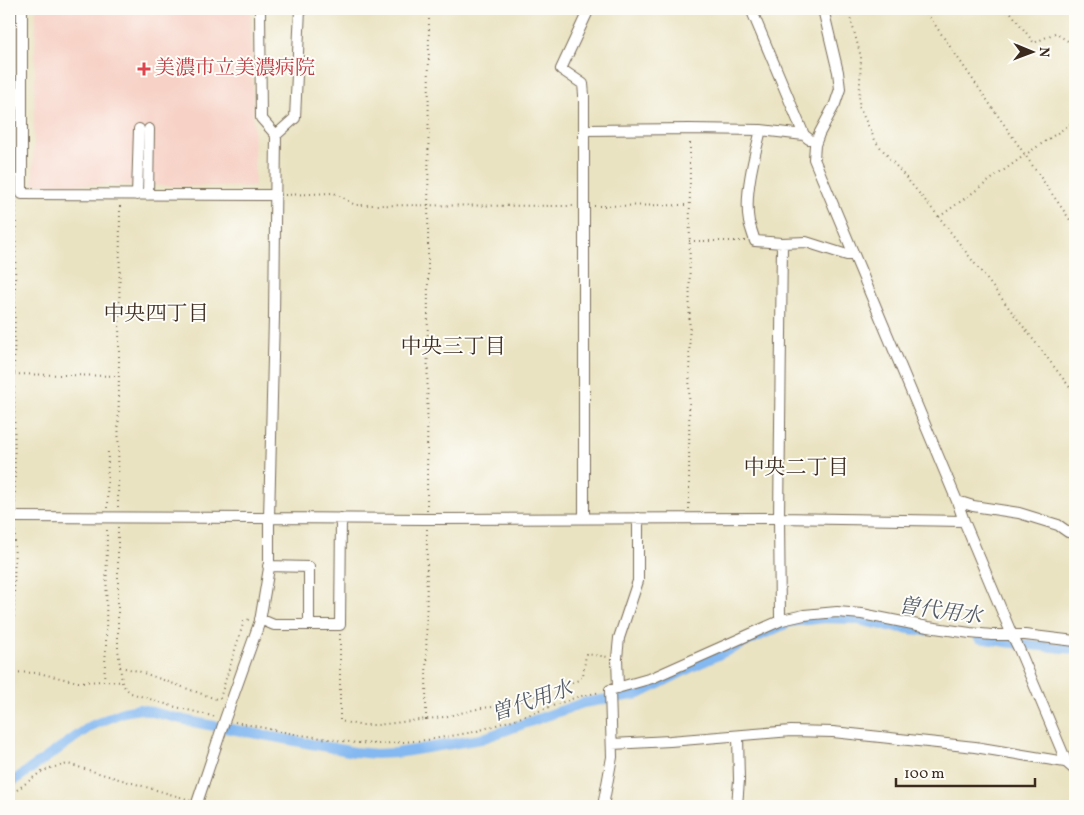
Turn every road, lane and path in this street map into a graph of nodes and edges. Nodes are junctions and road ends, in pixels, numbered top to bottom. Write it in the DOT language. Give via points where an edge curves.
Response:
graph roads {
  1 [pos="22,9"];
  2 [pos="260,9"];
  3 [pos="300,9"];
  4 [pos="429,9"];
  5 [pos="589,9"];
  6 [pos="751,9"];
  7 [pos="823,9"];
  8 [pos="848,9"];
  9 [pos="924,9"];
  10 [pos="1008,9"];
  11 [pos="1075,43"];
  12 [pos="1075,121"];
  13 [pos="144,129"];
  14 [pos="690,129"];
  15 [pos="585,130"];
  16 [pos="761,130"];
  17 [pos="276,135"];
  18 [pos="804,135"];
  19 [pos="815,145"];
  20 [pos="1025,155"];
  21 [pos="120,194"];
  22 [pos="142,195"];
  23 [pos="276,195"];
  24 [pos="9,202"];
  25 [pos="690,205"];
  26 [pos="429,206"];
  27 [pos="585,206"];
  28 [pos="939,217"];
  29 [pos="1075,227"];
  30 [pos="689,241"];
  31 [pos="755,241"];
  32 [pos="782,242"];
  33 [pos="854,255"];
  34 [pos="9,374"];
  35 [pos="14,374"];
  36 [pos="118,376"];
  37 [pos="1075,394"];
  38 [pos="108,448"];
  39 [pos="957,500"];
  40 [pos="12,517"];
  41 [pos="113,517"];
  42 [pos="269,518"];
  43 [pos="341,518"];
  44 [pos="584,518"];
  45 [pos="638,518"];
  46 [pos="689,518"];
  47 [pos="779,518"];
  48 [pos="427,519"];
  49 [pos="964,521"];
  50 [pos="1075,533"];
  51 [pos="268,566"];
  52 [pos="260,620"];
  53 [pos="782,620"];
  54 [pos="309,625"];
  55 [pos="340,625"];
  56 [pos="1012,635"];
  57 [pos="1075,641"];
  58 [pos="617,658"];
  59 [pos="120,667"];
  60 [pos="9,672"];
  61 [pos="13,672"];
  62 [pos="104,681"];
  63 [pos="122,682"];
  64 [pos="614,689"];
  65 [pos="224,720"];
  66 [pos="426,720"];
  67 [pos="738,736"];
  68 [pos="612,744"];
  69 [pos="1071,763"];
  70 [pos="1075,770"];
  71 [pos="9,796"];
  72 [pos="197,804"];
  73 [pos="603,806"];
  74 [pos="737,806"];
  1 -- 21 [label="street" via="22,194"];
  2 -- 17 [label="street" via="261,118"];
  3 -- 17 [label="street" via="295,118"];
  4 -- 26 [label="path"];
  5 -- 15 [label="street" via="561,69 583,84"];
  6 -- 18 [label="street"];
  7 -- 19 [label="street" via="840,89"];
  8 -- 28 [label="path" via="861,57 859,107 876,142"];
  9 -- 20 [label="path"];
  10 -- 11 [label="path" via="1034,43 1055,33"];
  12 -- 20 [label="path"];
  13 -- 22 [label="street"];
  14 -- 15 [label="street"];
  14 -- 16 [label="street"];
  14 -- 25 [label="path"];
  15 -- 27 [label="street"];
  16 -- 18 [label="street"];
  16 -- 31 [label="street" via="748,200 749,221"];
  17 -- 23 [label="street"];
  18 -- 19 [label="street"];
  19 -- 33 [label="street" via="814,159"];
  20 -- 28 [label="path"];
  20 -- 29 [label="path"];
  21 -- 22 [label="street"];
  21 -- 36 [label="path"];
  22 -- 23 [label="street"];
  23 -- 26 [label="path" via="334,193 355,205"];
  23 -- 42 [label="street"];
  24 -- 35 [label="path" via="16,202"];
  25 -- 27 [label="path"];
  25 -- 30 [label="path"];
  26 -- 27 [label="path"];
  26 -- 48 [label="path"];
  27 -- 44 [label="street"];
  28 -- 37 [label="path"];
  30 -- 31 [label="path"];
  30 -- 46 [label="path"];
  31 -- 32 [label="street"];
  32 -- 33 [label="street" via="806,242 847,256"];
  32 -- 47 [label="street"];
  33 -- 39 [label="street"];
  34 -- 35 [label="path"];
  35 -- 36 [label="path"];
  35 -- 40 [label="path"];
  36 -- 41 [label="path"];
  38 -- 41 [label="path"];
  39 -- 49 [label="street"];
  39 -- 50 [label="street" via="973,506 1019,513"];
  40 -- 41 [label="street"];
  40 -- 61 [label="path"];
  41 -- 42 [label="street"];
  41 -- 59 [label="path"];
  41 -- 62 [label="path"];
  42 -- 43 [label="street"];
  42 -- 51 [label="street"];
  43 -- 48 [label="street"];
  43 -- 55 [label="street"];
  44 -- 45 [label="street"];
  44 -- 48 [label="street"];
  45 -- 46 [label="street"];
  45 -- 58 [label="street" via="638,580 619,638"];
  46 -- 47 [label="street"];
  47 -- 49 [label="street"];
  47 -- 53 [label="street"];
  48 -- 66 [label="path"];
  49 -- 56 [label="street"];
  51 -- 52 [label="street"];
  51 -- 54 [label="street" via="309,567"];
  52 -- 54 [label="street" via="274,625"];
  52 -- 59 [label="path" via="244,621 220,698 216,700"];
  52 -- 65 [label="street"];
  53 -- 56 [label="street" via="837,612 970,633"];
  53 -- 64 [label="street" via="652,678"];
  54 -- 55 [label="street"];
  55 -- 66 [label="path" via="340,721 377,725"];
  56 -- 57 [label="street"];
  56 -- 69 [label="street"];
  58 -- 64 [label="street"];
  58 -- 66 [label="path" via="586,654 583,676 579,680 505,706"];
  59 -- 63 [label="path"];
  60 -- 61 [label="path"];
  61 -- 62 [label="path" via="38,673 78,682"];
  62 -- 63 [label="path"];
  63 -- 65 [label="path" via="131,693"];
  64 -- 65 [label="path" via="577,697 474,732 379,744 294,734"];
  64 -- 68 [label="street" via="610,704"];
  65 -- 72 [label="street"];
  67 -- 68 [label="street"];
  67 -- 69 [label="street" via="791,731 833,732 975,747"];
  67 -- 74 [label="street" via="740,780"];
  68 -- 73 [label="street"];
  69 -- 70 [label="street"];
  71 -- 72 [label="path" via="38,774 68,764"];
}
